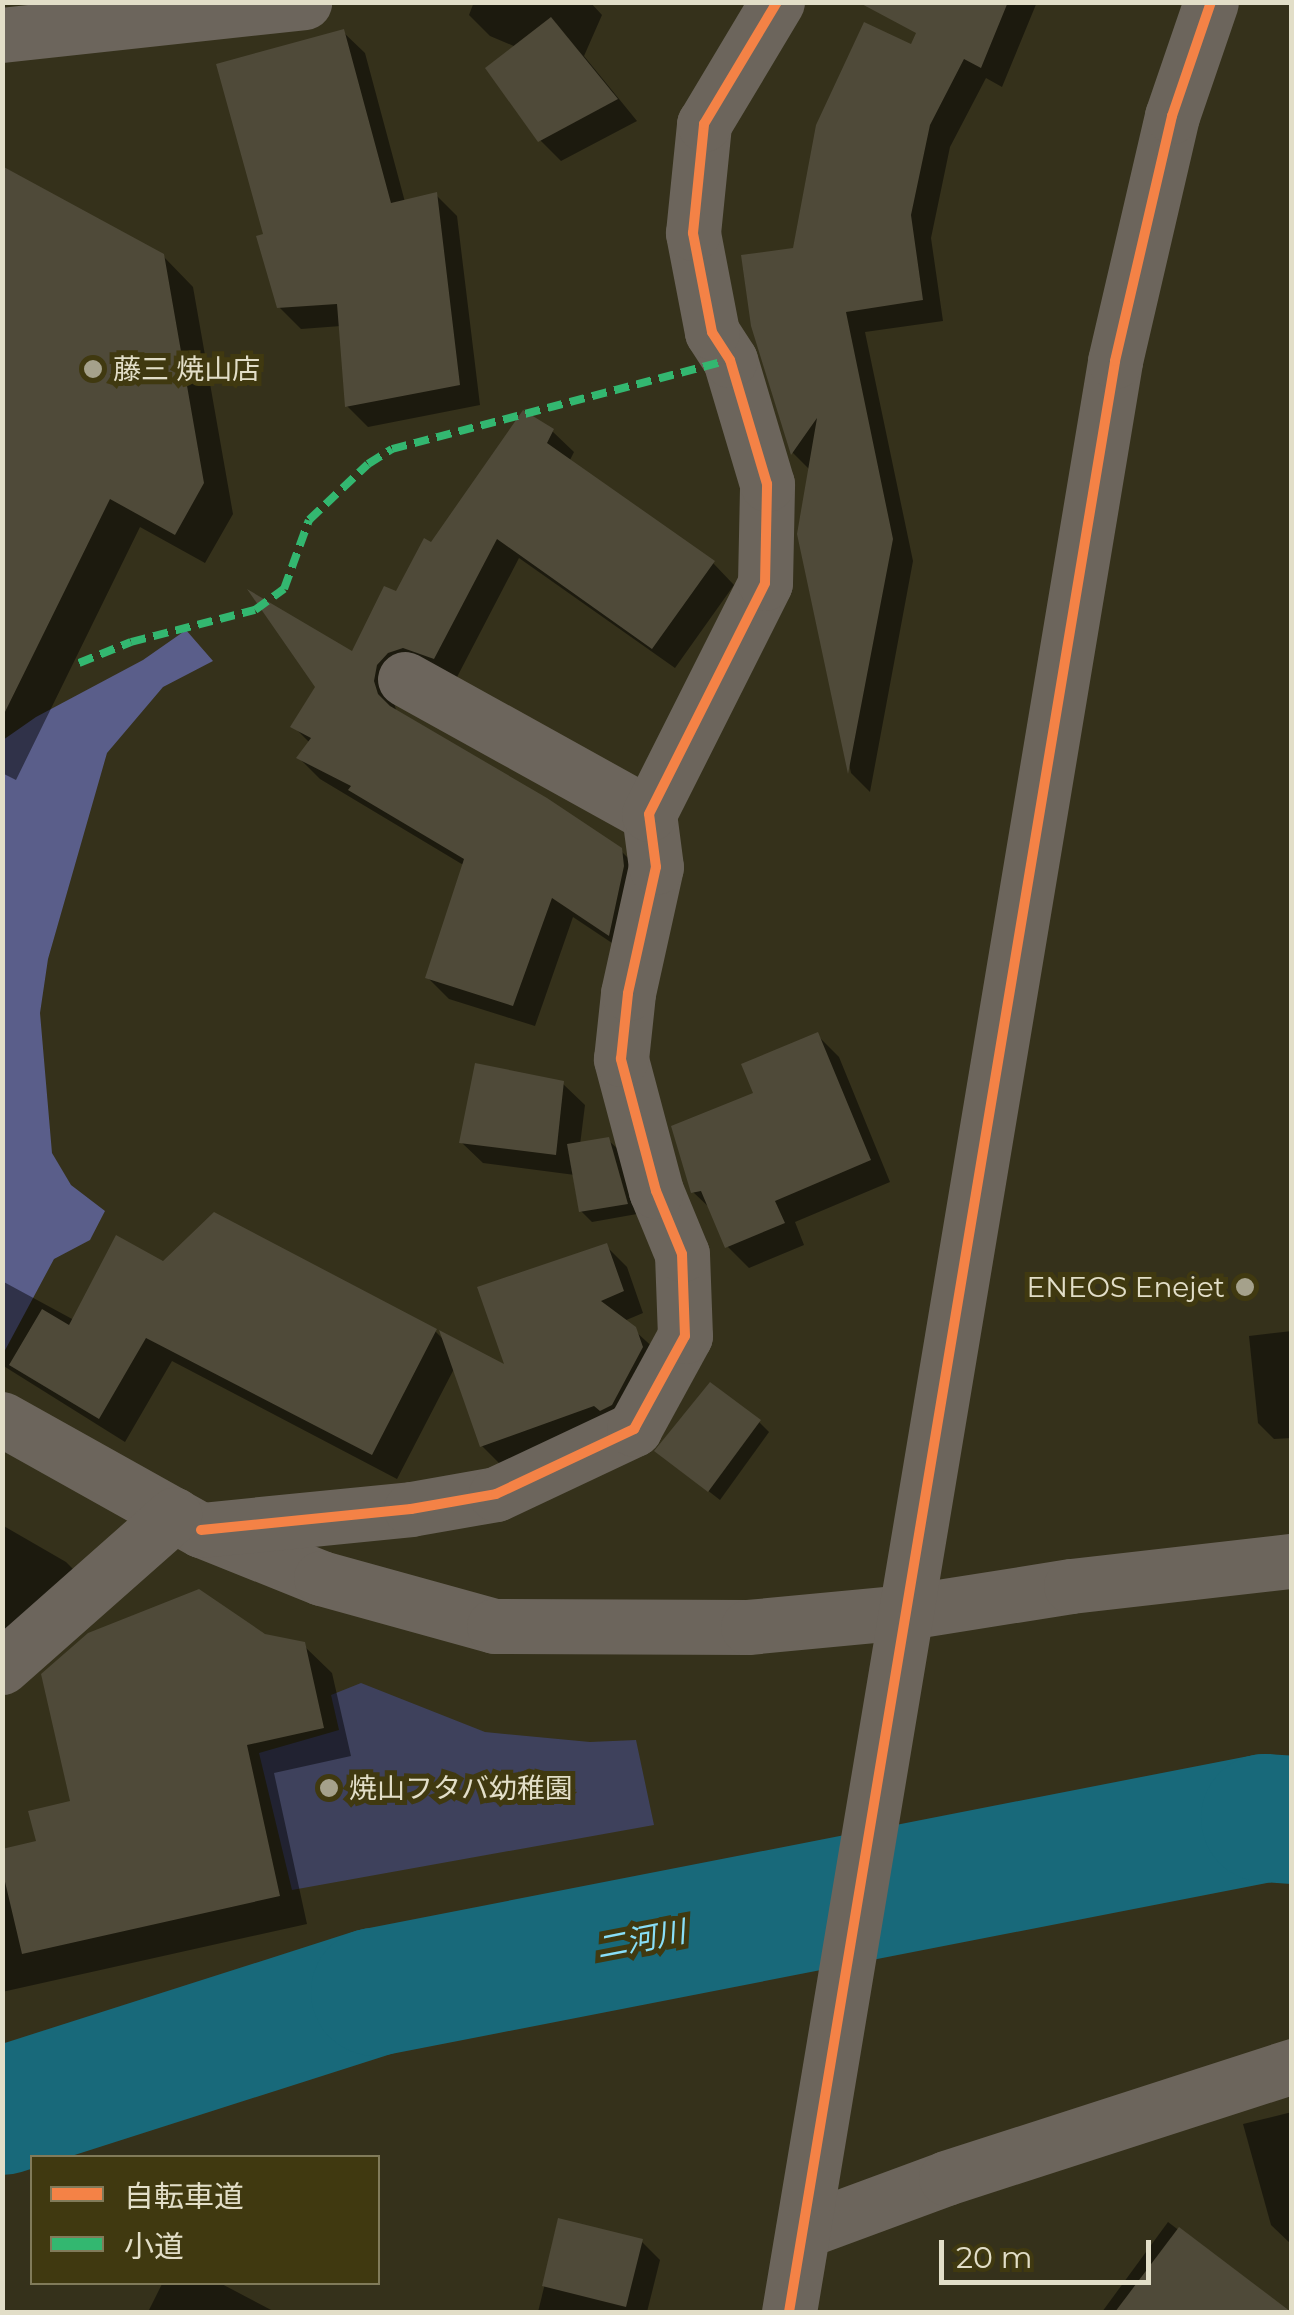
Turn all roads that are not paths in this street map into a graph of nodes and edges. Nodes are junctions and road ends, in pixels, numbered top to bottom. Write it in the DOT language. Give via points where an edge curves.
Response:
graph roads {
  1 [pos="304,2"];
  2 [pos="777,2"];
  3 [pos="1211,2"];
  4 [pos="2,35"];
  5 [pos="405,679"];
  6 [pos="649,814"];
  7 [pos="2,1419"];
  8 [pos="187,1522"];
  9 [pos="1292,1561"];
  10 [pos="907,1612"];
  11 [pos="2,1667"];
  12 [pos="1292,2066"];
  13 [pos="803,2232"];
  14 [pos="789,2312"];
  1 -- 4 [label="street"];
  2 -- 6 [label="street" via="704,124 692,234 712,332 730,360 767,484 764,583"];
  3 -- 10 [label="street" via="1172,116 1115,361"];
  5 -- 6 [label="street"];
  6 -- 8 [label="street" via="656,867 621,1059 656,1191 682,1254 686,1336 634,1429 496,1494 411,1510"];
  7 -- 8 [label="street"];
  8 -- 10 [label="street" via="321,1578 494,1626 748,1627"];
  8 -- 11 [label="street"];
  9 -- 10 [label="street"];
  10 -- 13 [label="street"];
  12 -- 13 [label="street" via="946,2178"];
  13 -- 14 [label="street"];
}
